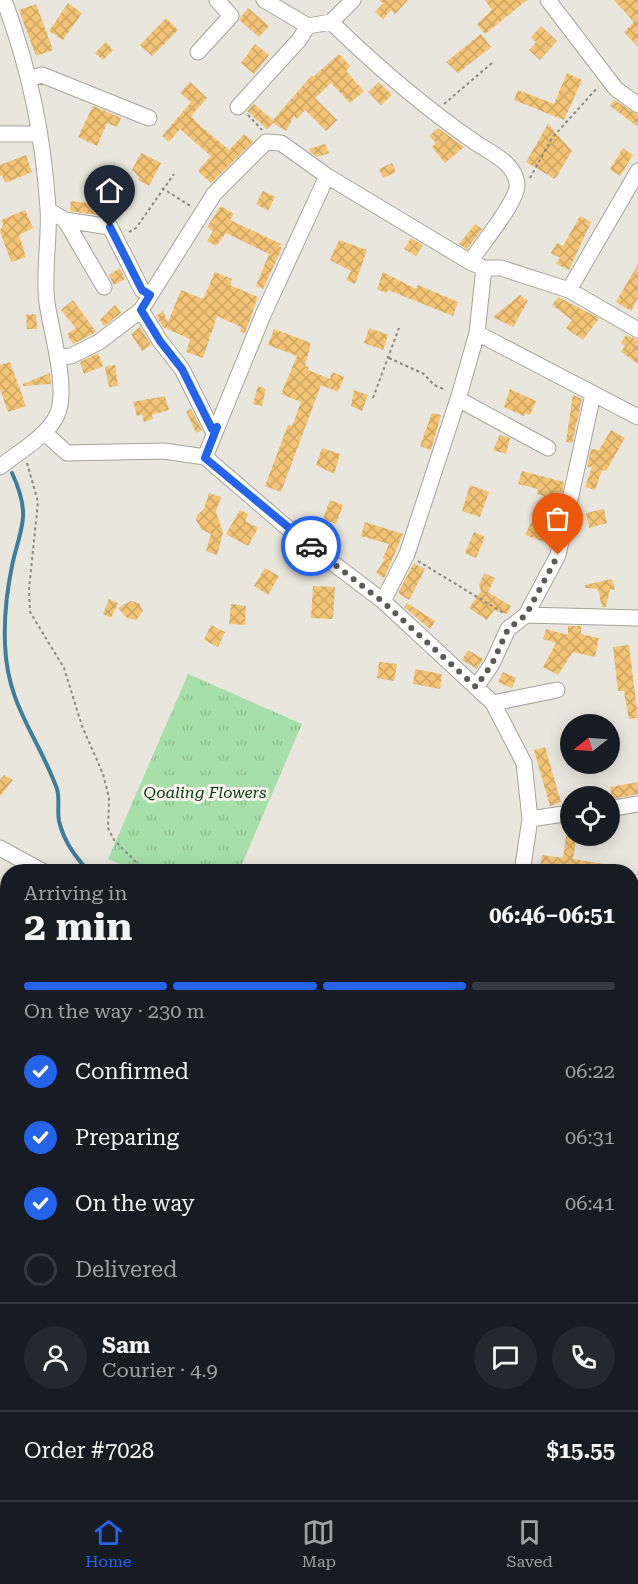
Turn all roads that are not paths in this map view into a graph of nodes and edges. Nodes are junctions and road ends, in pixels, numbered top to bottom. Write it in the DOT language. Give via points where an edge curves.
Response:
graph roads {
  1 [pos="4,0"];
  2 [pos="217,0"];
  3 [pos="264,0"];
  4 [pos="354,0"];
  5 [pos="548,0"];
  6 [pos="331,22"];
  7 [pos="308,26"];
  8 [pos="198,52"];
  9 [pos="31,78"];
  10 [pos="638,105"];
  11 [pos="238,107"];
  12 [pos="149,118"];
  13 [pos="0,134"];
  14 [pos="40,134"];
  15 [pos="638,171"];
  16 [pos="327,176"];
  17 [pos="48,210"];
  18 [pos="65,220"];
  19 [pos="477,265"];
  20 [pos="104,287"];
  21 [pos="569,291"];
  22 [pos="150,295"];
  23 [pos="141,310"];
  24 [pos="636,325"];
  25 [pos="477,333"];
  26 [pos="58,357"];
  27 [pos="593,394"];
  28 [pos="458,398"];
  29 [pos="638,417"];
  30 [pos="217,427"];
  31 [pos="45,433"];
  32 [pos="548,448"];
  33 [pos="205,458"];
  34 [pos="0,466"];
  35 [pos="383,602"];
  36 [pos="522,618"];
  37 [pos="638,618"];
  38 [pos="476,687"];
  39 [pos="557,690"];
  40 [pos="493,703"];
  41 [pos="638,804"];
  42 [pos="620,807"];
  43 [pos="560,814"];
  44 [pos="530,819"];
  45 [pos="0,848"];
  46 [pos="14,864"];
  47 [pos="523,864"];
  1 -- 9 [label="street"];
  2 -- 8 [label="street" via="231,16"];
  3 -- 7 [label="street"];
  4 -- 6 [label="street"];
  5 -- 10 [label="street" via="616,89"];
  6 -- 7 [label="street"];
  6 -- 19 [label="street" via="389,77 507,164 514,174 518,186 512,201"];
  7 -- 11 [label="street"];
  9 -- 12 [label="street" via="42,75"];
  9 -- 14 [label="street"];
  13 -- 14 [label="street"];
  14 -- 17 [label="street"];
  15 -- 21 [label="street"];
  16 -- 19 [label="street"];
  16 -- 22 [label="street" via="281,143 266,142 214,194"];
  16 -- 30 [label="street"];
  17 -- 18 [label="street"];
  17 -- 26 [label="street" via="47,302"];
  18 -- 20 [label="street"];
  18 -- 22 [label="street" via="110,227 142,290"];
  19 -- 21 [label="street" via="501,268"];
  19 -- 25 [label="street"];
  21 -- 24 [label="street"];
  22 -- 23 [label="street"];
  23 -- 26 [label="street" via="99,342 71,356"];
  23 -- 30 [label="street" via="182,369 212,429"];
  25 -- 27 [label="street"];
  25 -- 28 [label="street"];
  26 -- 31 [label="street" via="58,413"];
  27 -- 29 [label="street"];
  27 -- 36 [label="street" via="558,555"];
  28 -- 32 [label="street"];
  28 -- 35 [label="street" via="407,554"];
  30 -- 33 [label="street"];
  31 -- 33 [label="street" via="67,453 164,452"];
  31 -- 34 [label="street"];
  33 -- 35 [label="street"];
  35 -- 38 [label="street"];
  36 -- 37 [label="street"];
  36 -- 38 [label="street" via="508,629"];
  38 -- 40 [label="street"];
  39 -- 40 [label="street"];
  40 -- 44 [label="street" via="524,764"];
  41 -- 42 [label="street"];
  43 -- 44 [label="street"];
  44 -- 47 [label="street"];
  45 -- 46 [label="street"];
}
